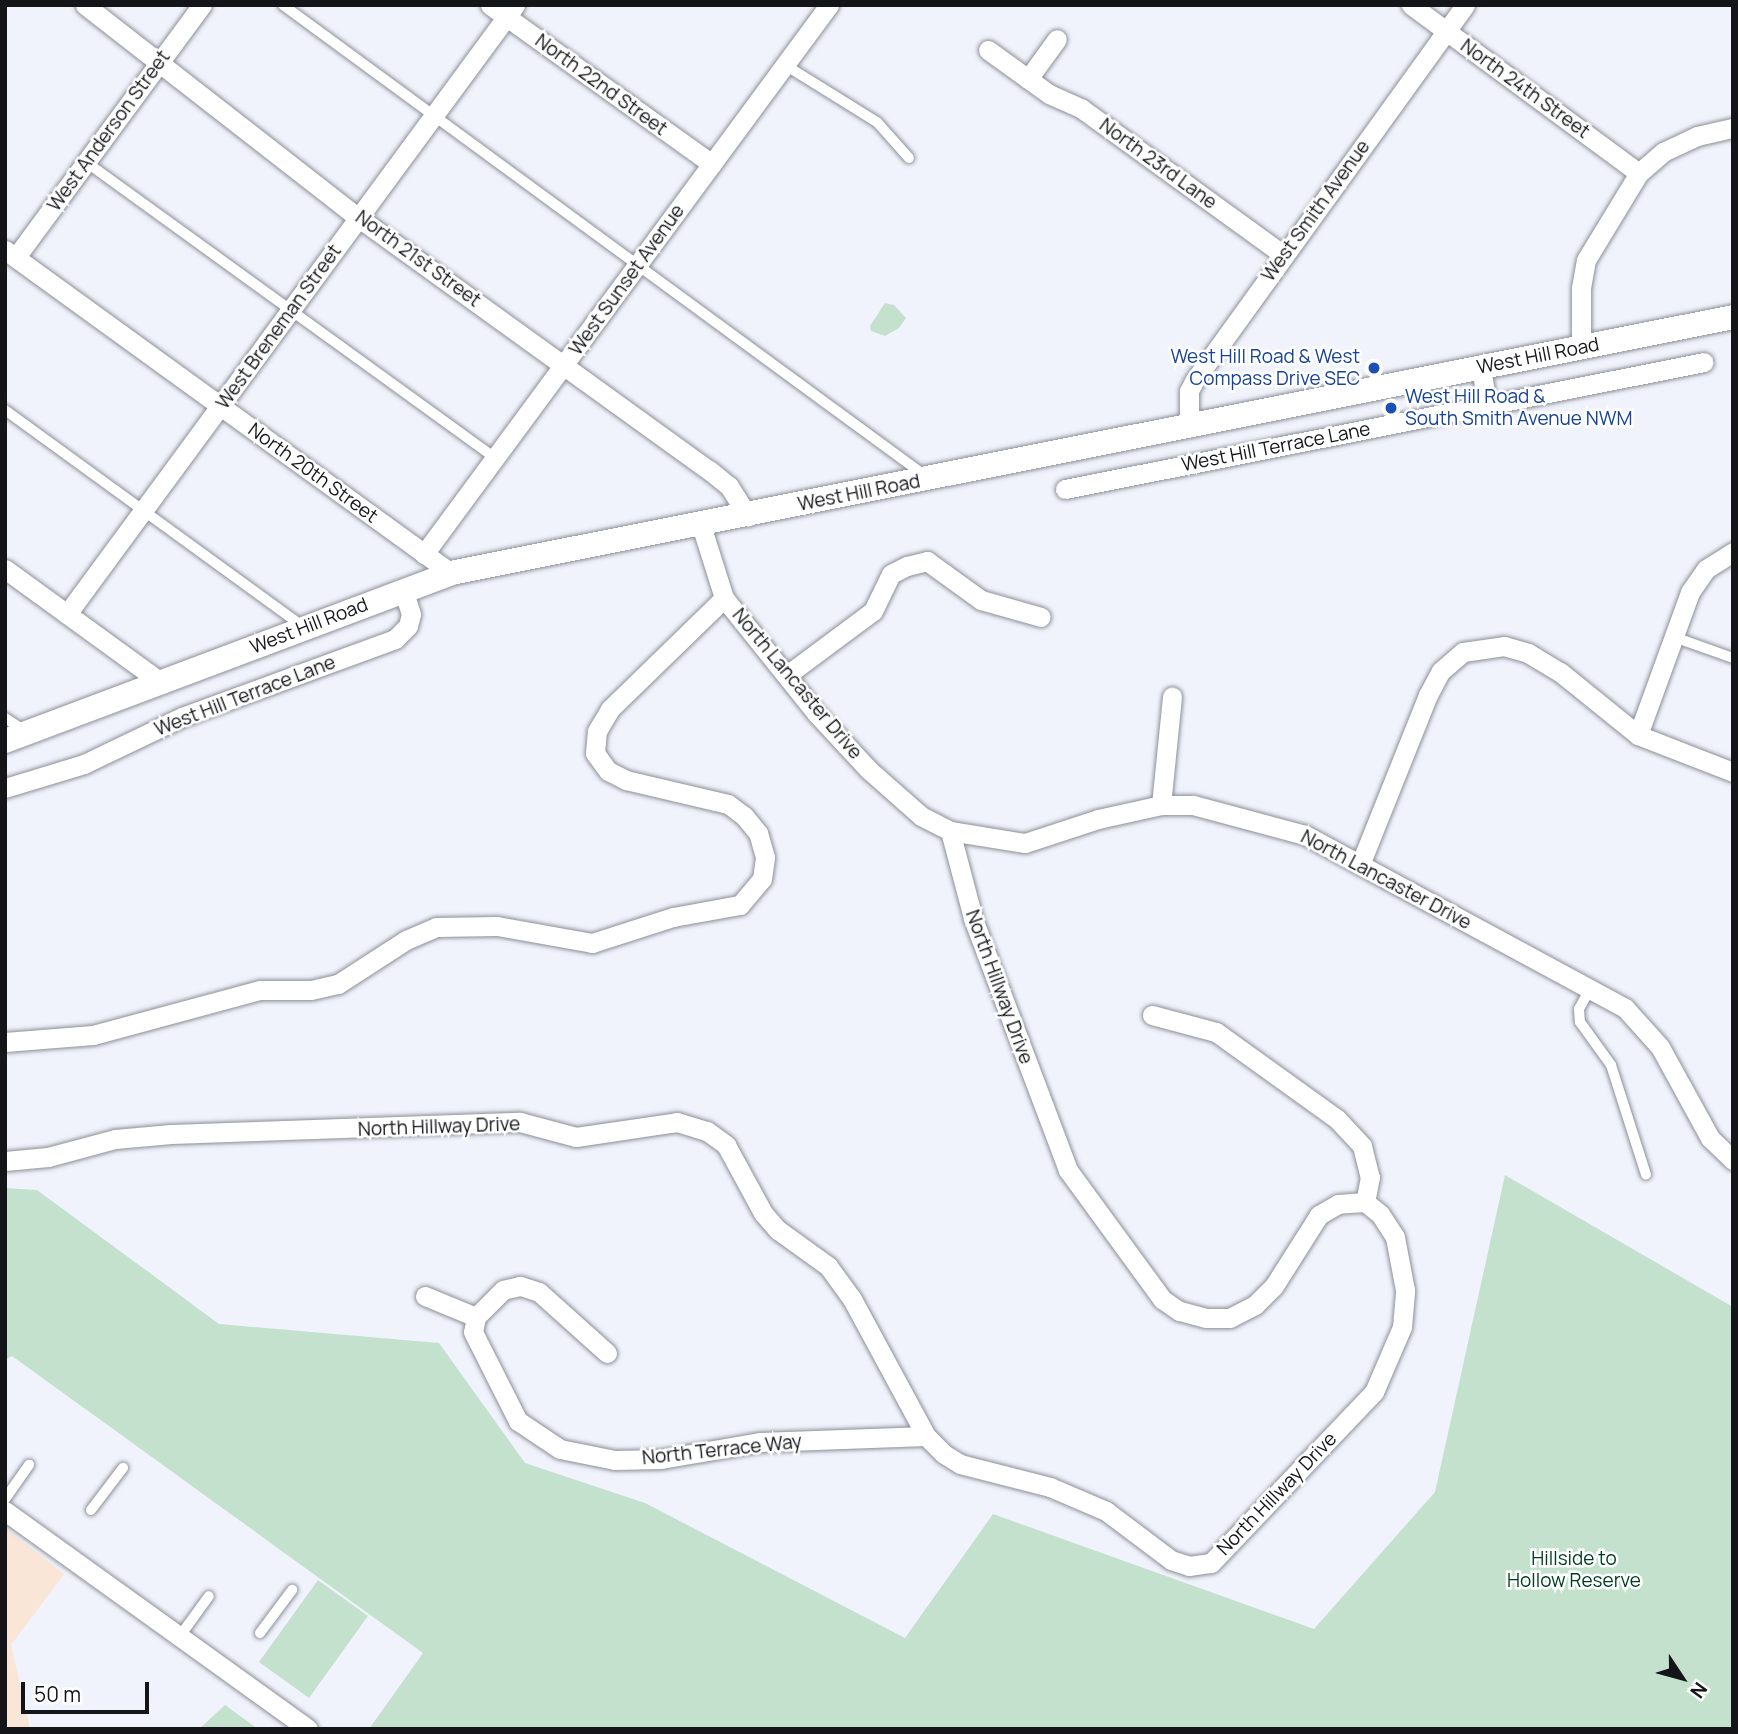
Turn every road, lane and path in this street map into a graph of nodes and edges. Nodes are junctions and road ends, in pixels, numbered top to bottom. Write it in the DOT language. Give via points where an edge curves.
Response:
graph roads {
  1 [pos="85,5"];
  2 [pos="202,5"];
  3 [pos="284,5"];
  4 [pos="490,5"];
  5 [pos="829,5"];
  6 [pos="1411,5"];
  7 [pos="1465,5"];
  8 [pos="511,11"];
  9 [pos="1446,31"];
  10 [pos="1057,39"];
  11 [pos="988,50"];
  12 [pos="159,62"];
  13 [pos="785,65"];
  14 [pos="1028,79"];
  15 [pos="434,116"];
  16 [pos="1733,128"];
  17 [pos="909,158"];
  18 [pos="86,162"];
  19 [pos="712,164"];
  20 [pos="1639,173"];
  21 [pos="359,218"];
  22 [pos="10,253"];
  23 [pos="1284,255"];
  24 [pos="638,265"];
  25 [pos="290,311"];
  26 [pos="1733,317"];
  27 [pos="1581,347"];
  28 [pos="1704,362"];
  29 [pos="565,364"];
  30 [pos="1481,367"];
  31 [pos="1487,405"];
  32 [pos="220,406"];
  33 [pos="5,410"];
  34 [pos="1189,425"];
  35 [pos="495,458"];
  36 [pos="930,479"];
  37 [pos="1065,489"];
  38 [pos="144,510"];
  39 [pos="748,516"];
  40 [pos="701,525"];
  41 [pos="1733,552"];
  42 [pos="424,554"];
  43 [pos="5,569"];
  44 [pos="451,573"];
  45 [pos="403,590"];
  46 [pos="724,598"];
  47 [pos="67,614"];
  48 [pos="1041,617"];
  49 [pos="303,626"];
  50 [pos="1674,637"];
  51 [pos="1733,658"];
  52 [pos="786,675"];
  53 [pos="162,683"];
  54 [pos="1172,697"];
  55 [pos="5,718"];
  56 [pos="1639,735"];
  57 [pos="16,737"];
  58 [pos="1733,772"];
  59 [pos="5,788"];
  60 [pos="1161,805"];
  61 [pos="950,831"];
  62 [pos="1360,865"];
  63 [pos="1590,989"];
  64 [pos="1152,1015"];
  65 [pos="5,1042"];
  66 [pos="1733,1160"];
  67 [pos="5,1161"];
  68 [pos="1646,1175"];
  69 [pos="1365,1202"];
  70 [pos="425,1296"];
  71 [pos="476,1317"];
  72 [pos="607,1353"];
  73 [pos="926,1436"];
  74 [pos="29,1465"];
  75 [pos="123,1468"];
  76 [pos="5,1499"];
  77 [pos="91,1510"];
  78 [pos="5,1511"];
  79 [pos="292,1590"];
  80 [pos="209,1596"];
  81 [pos="260,1633"];
  82 [pos="180,1636"];
  83 [pos="308,1729"];
  1 -- 12 [label="street, North 21st Street"];
  2 -- 12 [label="street, West Anderson Street"];
  3 -- 15 [label="lane"];
  4 -- 8 [label="street, North 22nd Street"];
  5 -- 13 [label="street, West Sunset Avenue"];
  6 -- 9 [label="street, North 24th Street"];
  7 -- 9 [label="street, West Smith Avenue"];
  8 -- 15 [label="street, West Breneman Street"];
  8 -- 19 [label="street, North 22nd Street"];
  9 -- 20 [label="street, North 24th Street"];
  9 -- 23 [label="street, West Smith Avenue"];
  10 -- 14 [label="street"];
  11 -- 14 [label="street, North 23rd Lane"];
  12 -- 18 [label="street, West Anderson Street"];
  12 -- 21 [label="street, North 21st Street"];
  13 -- 17 [label="lane" via="877,122"];
  13 -- 19 [label="street, West Sunset Avenue"];
  14 -- 23 [label="street, North 23rd Lane" via="1082,109"];
  15 -- 21 [label="street, West Breneman Street"];
  15 -- 24 [label="lane"];
  16 -- 20 [label="street" via="1696,136 1663,152"];
  18 -- 22 [label="street, West Anderson Street"];
  18 -- 25 [label="lane"];
  19 -- 24 [label="street, West Sunset Avenue"];
  20 -- 27 [label="street" via="1587,260 1581,288"];
  21 -- 25 [label="street, West Breneman Street"];
  21 -- 29 [label="street, North 21st Street"];
  22 -- 32 [label="street, North 20th Street"];
  23 -- 34 [label="street, West Smith Avenue" via="1194,381 1189,391"];
  24 -- 29 [label="street, West Sunset Avenue"];
  24 -- 36 [label="lane"];
  25 -- 32 [label="street, West Breneman Street"];
  25 -- 35 [label="lane"];
  26 -- 27 [label="street, West Hill Road"];
  27 -- 30 [label="street, West Hill Road"];
  28 -- 31 [label="street, West Hill Terrace Lane"];
  29 -- 35 [label="street, West Sunset Avenue"];
  29 -- 39 [label="street, North 21st Street" via="729,486"];
  30 -- 31 [label="street"];
  30 -- 34 [label="street, West Hill Road"];
  31 -- 37 [label="street, West Hill Terrace Lane"];
  32 -- 38 [label="street, West Breneman Street"];
  32 -- 42 [label="street, North 20th Street"];
  33 -- 38 [label="lane"];
  34 -- 36 [label="street, West Hill Road"];
  35 -- 42 [label="street, West Sunset Avenue"];
  36 -- 39 [label="street, West Hill Road"];
  38 -- 47 [label="street, West Breneman Street"];
  38 -- 49 [label="lane"];
  39 -- 40 [label="street, West Hill Road"];
  40 -- 44 [label="street, West Hill Road"];
  40 -- 46 [label="street, North Lancaster Drive"];
  41 -- 50 [label="street" via="1706,569 1690,592"];
  42 -- 44 [label="street, North 20th Street"];
  43 -- 47 [label="street"];
  44 -- 45 [label="street, West Hill Road"];
  45 -- 49 [label="street, West Hill Road"];
  45 -- 59 [label="street, West Hill Terrace Lane" via="411,614 408,626 394,639 182,717 84,764"];
  46 -- 52 [label="street, North Lancaster Drive"];
  46 -- 65 [label="street" via="610,709 597,731 596,753 608,771 626,780 728,804 744,816 758,833 765,857 762,879 740,905 674,917 592,943 497,926 436,927 406,940 338,984 312,990 260,990 93,1035"];
  47 -- 53 [label="street"];
  48 -- 52 [label="street" via="981,600 927,561 891,574 873,611"];
  49 -- 53 [label="street, West Hill Road"];
  50 -- 51 [label="lane"];
  50 -- 56 [label="street"];
  52 -- 61 [label="street, North Lancaster Drive" via="869,770 921,816"];
  53 -- 57 [label="street, West Hill Road"];
  54 -- 60 [label="street"];
  55 -- 57 [label="lane"];
  56 -- 58 [label="street"];
  56 -- 62 [label="street" via="1560,672 1528,653 1504,646 1462,653 1441,671 1428,695"];
  60 -- 61 [label="street, North Lancaster Drive" via="1025,843"];
  60 -- 62 [label="street, North Lancaster Drive" via="1193,804 1305,835"];
  61 -- 69 [label="street, North Hillway Drive" via="973,918 1068,1170 1162,1299 1193,1315 1230,1318 1255,1305 1274,1286 1319,1215 1338,1204"];
  62 -- 63 [label="street, North Lancaster Drive"];
  63 -- 66 [label="street, North Lancaster Drive" via="1625,1008 1647,1029 1710,1138"];
  63 -- 68 [label="lane" via="1579,1009 1580,1023 1611,1065"];
  64 -- 69 [label="street" via="1216,1032 1337,1119 1362,1146 1370,1177"];
  67 -- 73 [label="street, North Hillway Drive" via="48,1157 115,1139 170,1134 520,1122 576,1138 677,1122 707,1131 726,1145 763,1213 778,1230 828,1266 852,1299"];
  69 -- 73 [label="street, North Hillway Drive" via="1380,1214 1395,1237 1402,1264 1402,1327 1387,1367 1374,1392 1211,1563 1189,1566 1171,1560 1106,1511 1050,1487 960,1464"];
  70 -- 71 [label="street"];
  71 -- 72 [label="street" via="503,1290 530,1289 563,1311"];
  71 -- 73 [label="street, North Terrace Way" via="473,1332 518,1420 560,1449 615,1460 661,1459 760,1441"];
  74 -- 76 [label="lane"];
  75 -- 77 [label="lane"];
  78 -- 82 [label="street"];
  79 -- 81 [label="lane"];
  80 -- 82 [label="lane"];
  82 -- 83 [label="street"];
}
